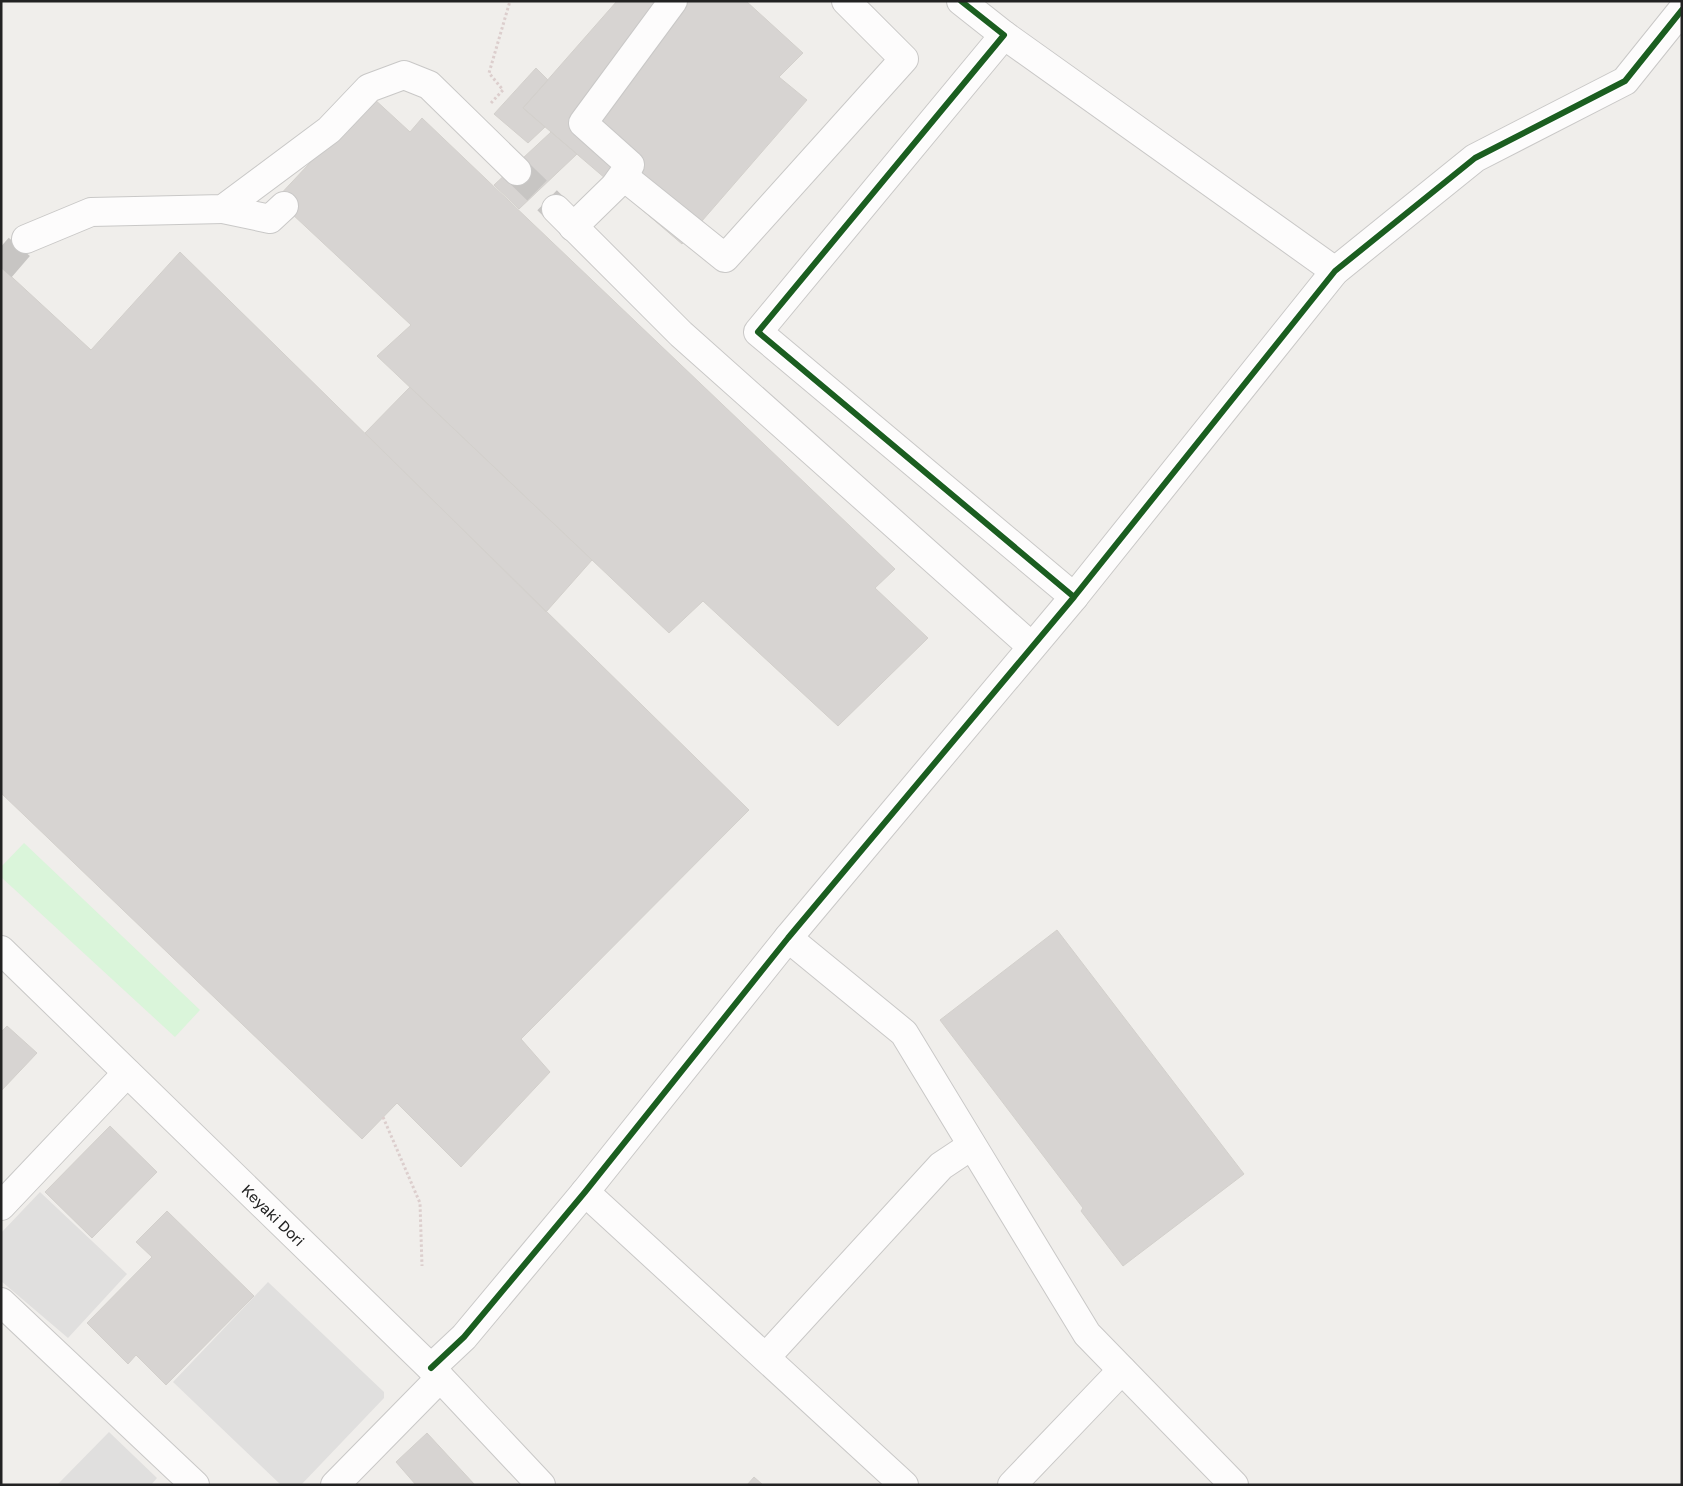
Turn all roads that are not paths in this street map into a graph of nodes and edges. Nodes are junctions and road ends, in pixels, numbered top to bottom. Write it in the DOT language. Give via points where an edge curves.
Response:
graph roads {
  1 [pos="673,1"];
  2 [pos="846,1"];
  3 [pos="961,1"];
  4 [pos="1682,10"];
  5 [pos="1004,35"];
  6 [pos="517,171"];
  7 [pos="623,176"];
  8 [pos="284,206"];
  9 [pos="222,209"];
  10 [pos="26,239"];
  11 [pos="1335,272"];
  12 [pos="1074,597"];
  13 [pos="1031,646"];
  14 [pos="788,938"];
  15 [pos="1,950"];
  16 [pos="127,1073"];
  17 [pos="971,1146"];
  18 [pos="585,1192"];
  19 [pos="1,1206"];
  20 [pos="1,1302"];
  21 [pos="766,1357"];
  22 [pos="1122,1370"];
  23 [pos="436,1373"];
  24 [pos="195,1485"];
  25 [pos="336,1485"];
  26 [pos="541,1485"];
  27 [pos="904,1485"];
  28 [pos="1012,1485"];
  29 [pos="1234,1485"];
  1 -- 7 [label="street" via="583,123 630,166"];
  2 -- 7 [label="street" via="904,59 725,258"];
  3 -- 5 [label="street"];
  4 -- 11 [label="street" via="1625,81 1475,158"];
  5 -- 11 [label="street"];
  5 -- 12 [label="street" via="758,332"];
  6 -- 9 [label="street" via="429,85 404,75 369,88 329,130"];
  7 -- 13 [label="street" via="565,218 674,342"];
  8 -- 9 [label="street" via="270,218"];
  9 -- 10 [label="street" via="91,212"];
  11 -- 12 [label="street"];
  12 -- 13 [label="street"];
  13 -- 14 [label="street"];
  14 -- 17 [label="street" via="904,1034"];
  14 -- 18 [label="street"];
  15 -- 16 [label="street, Keyaki Dori"];
  16 -- 19 [label="street"];
  16 -- 23 [label="street, Keyaki Dori"];
  17 -- 21 [label="street" via="941,1166"];
  17 -- 22 [label="street" via="1071,1312 1086,1334"];
  18 -- 21 [label="street"];
  18 -- 23 [label="street"];
  20 -- 24 [label="street"];
  21 -- 27 [label="street"];
  22 -- 28 [label="street"];
  22 -- 29 [label="street"];
  23 -- 25 [label="street"];
  23 -- 26 [label="street, Keyaki Dori"];
}
